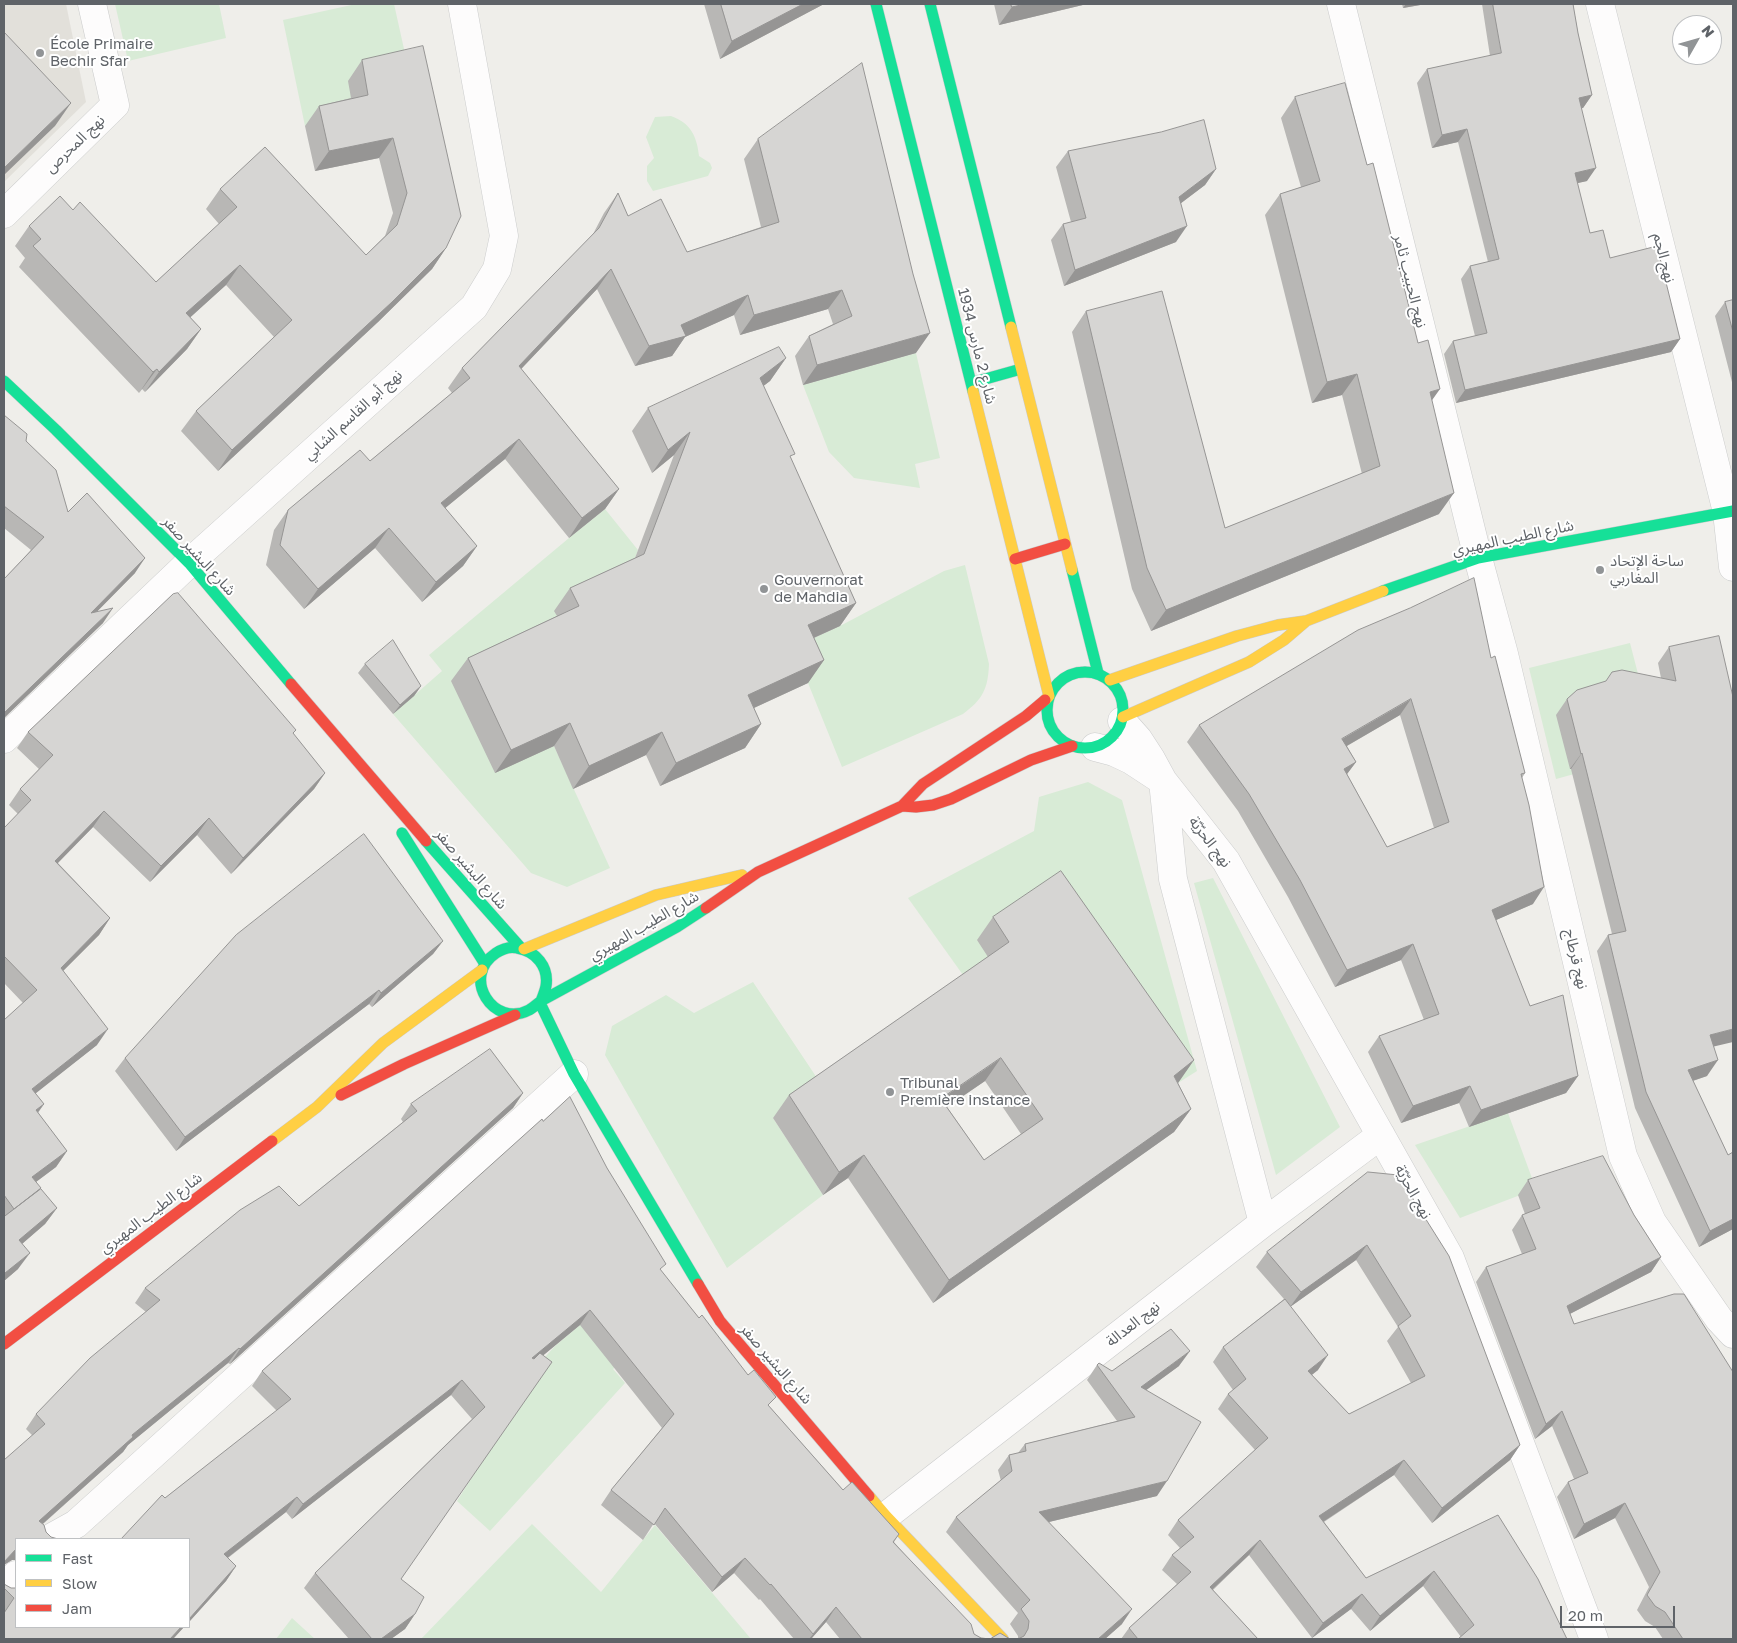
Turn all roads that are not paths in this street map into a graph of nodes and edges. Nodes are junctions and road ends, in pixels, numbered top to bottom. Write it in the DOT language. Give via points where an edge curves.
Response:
graph roads {
  1 [pos="92,4"];
  2 [pos="462,4"];
  3 [pos="876,4"];
  4 [pos="930,4"];
  5 [pos="1340,4"];
  6 [pos="1600,4"];
  7 [pos="4,214"];
  8 [pos="1021,368"];
  9 [pos="4,381"];
  10 [pos="971,383"];
  11 [pos="1730,511"];
  12 [pos="1065,544"];
  13 [pos="1478,558"];
  14 [pos="1015,559"];
  15 [pos="189,563"];
  16 [pos="1733,566"];
  17 [pos="1306,621"];
  18 [pos="1098,673"];
  19 [pos="1110,680"];
  20 [pos="1049,696"];
  21 [pos="1123,718"];
  22 [pos="4,739"];
  23 [pos="1084,746"];
  24 [pos="359,764"];
  25 [pos="1163,780"];
  26 [pos="902,806"];
  27 [pos="758,872"];
  28 [pos="522,948"];
  29 [pos="483,967"];
  30 [pos="540,1002"];
  31 [pos="519,1017"];
  32 [pos="549,1048"];
  33 [pos="574,1074"];
  34 [pos="317,1107"];
  35 [pos="1380,1135"];
  36 [pos="1263,1223"];
  37 [pos="1733,1334"];
  38 [pos="4,1344"];
  39 [pos="886,1516"];
  40 [pos="51,1538"];
  41 [pos="15,1576"];
  42 [pos="4,1588"];
  43 [pos="990,1635"];
  44 [pos="1594,1639"];
  1 -- 7 [label="street, نهج المحرص" via="115,105"];
  2 -- 15 [label="street, نهج أبو القاسم الشابي" via="504,236 497,269 474,307"];
  3 -- 10 [label="street, شارع 2 مارس 1934"];
  4 -- 8 [label="street"];
  5 -- 13 [label="street, نهج الحبيب ثامر"];
  6 -- 11 [label="street, نهج الجم"];
  8 -- 10 [label="street"];
  8 -- 12 [label="street"];
  9 -- 15 [label="street, شارع البشير صفر"];
  10 -- 14 [label="street, شارع 2 مارس 1934"];
  11 -- 13 [label="street, شارع الطيب المهيري"];
  11 -- 16 [label="street, نهج الجم"];
  12 -- 14 [label="street"];
  12 -- 18 [label="street"];
  13 -- 17 [label="street, شارع الطيب المهيري" via="1404,582"];
  13 -- 37 [label="street, نهج قرطاج" via="1504,654 1623,1156 1652,1222 1719,1320"];
  14 -- 20 [label="street, شارع 2 مارس 1934"];
  15 -- 22 [label="street, نهج أبو القاسم الشابي"];
  15 -- 24 [label="street, شارع البشير صفر"];
  17 -- 19 [label="street, شارع الطيب المهيري" via="1237,636"];
  17 -- 21 [label="street, شارع الطيب المهيري" via="1284,640 1249,662"];
  18 -- 19 [label="street"];
  18 -- 20 [label="street" via="1074,673 1055,686"];
  19 -- 21 [label="street" via="1121,697"];
  20 -- 23 [label="street" via="1048,720 1054,731 1062,740"];
  20 -- 26 [label="street, شارع الطيب المهيري" via="1026,716 922,784"];
  21 -- 23 [label="street" via="1107,742"];
  21 -- 25 [label="street"];
  23 -- 25 [label="street" via="1114,752"];
  23 -- 26 [label="street, شارع الطيب المهيري" via="1031,760 933,805"];
  24 -- 28 [label="street, شارع البشير صفر"];
  24 -- 29 [label="street, شارع البشير صفر"];
  25 -- 35 [label="street, نهج الحرّيّة" via="1226,861"];
  25 -- 36 [label="street" via="1173,879"];
  26 -- 27 [label="street, شارع الطيب المهيري"];
  27 -- 28 [label="street, شارع الطيب المهيري" via="656,896"];
  27 -- 30 [label="street, شارع الطيب المهيري" via="677,927"];
  28 -- 29 [label="street" via="500,950"];
  28 -- 30 [label="street" via="540,958 547,975 548,984"];
  29 -- 31 [label="street" via="480,981 487,1002 504,1014"];
  29 -- 34 [label="street, شارع الطيب المهيري" via="383,1043"];
  30 -- 31 [label="street"];
  30 -- 33 [label="street, شارع البشير صفر"];
  31 -- 34 [label="street, شارع الطيب المهيري" via="404,1064"];
  32 -- 33 [label="street, شارع البشير صفر"];
  33 -- 39 [label="street, شارع البشير صفر" via="720,1321"];
  33 -- 40 [label="street" via="76,1524"];
  34 -- 38 [label="street, شارع الطيب المهيري"];
  35 -- 36 [label="street, نهج العدالة"];
  35 -- 44 [label="street, نهج الحرّيّة" via="1450,1258"];
  36 -- 39 [label="street, نهج العدالة"];
  39 -- 43 [label="street, شارع البشير صفر"];
  41 -- 42 [label="street"];
}
